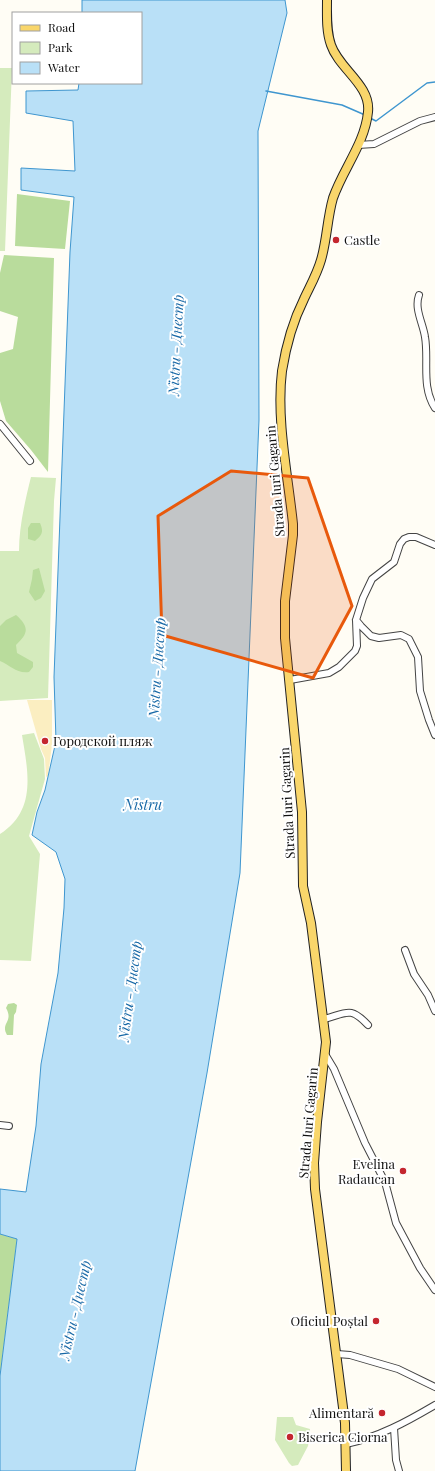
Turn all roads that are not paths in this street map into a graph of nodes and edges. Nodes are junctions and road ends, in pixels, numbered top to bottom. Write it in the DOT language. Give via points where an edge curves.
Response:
graph roads {
  1 [pos="328,0"];
  2 [pos="435,117"];
  3 [pos="358,145"];
  4 [pos="419,295"];
  5 [pos="435,408"];
  6 [pos="0,424"];
  7 [pos="30,462"];
  8 [pos="435,545"];
  9 [pos="356,620"];
  10 [pos="290,680"];
  11 [pos="435,735"];
  12 [pos="405,950"];
  13 [pos="435,1011"];
  14 [pos="324,1019"];
  15 [pos="368,1025"];
  16 [pos="325,1054"];
  17 [pos="0,1125"];
  18 [pos="10,1126"];
  19 [pos="435,1290"];
  20 [pos="337,1354"];
  21 [pos="435,1387"];
  22 [pos="435,1405"];
  23 [pos="394,1428"];
  24 [pos="346,1444"];
  25 [pos="398,1468"];
  26 [pos="346,1471"];
  1 -- 3 [label="main road, Strada Iuri Gagarin" via="327,20 331,46 367,98 368,113"];
  2 -- 3 [label="street" via="420,121 374,144"];
  3 -- 10 [label="main road, Strada Iuri Gagarin" via="335,194 321,262 296,316 282,370 282,425 293,524 284,610"];
  4 -- 5 [label="street" via="417,306 427,350 428,391"];
  6 -- 7 [label="street"];
  8 -- 9 [label="street" via="416,537 404,539 394,562 372,580"];
  9 -- 10 [label="street" via="356,649 339,667 323,675"];
  9 -- 11 [label="street" via="366,632 376,638 401,635 409,639 418,657 420,691"];
  10 -- 14 [label="main road, Strada Iuri Gagarin" via="302,812 303,886 311,923"];
  12 -- 13 [label="street" via="414,974"];
  14 -- 15 [label="street" via="351,1012"];
  14 -- 16 [label="main road, Strada Iuri Gagarin"];
  16 -- 19 [label="street" via="385,1182 396,1223"];
  16 -- 20 [label="main road, Strada Iuri Gagarin" via="314,1175"];
  17 -- 18 [label="street"];
  20 -- 21 [label="street" via="350,1355 398,1369"];
  20 -- 24 [label="main road, Strada Iuri Gagarin"];
  22 -- 23 [label="street"];
  23 -- 24 [label="street"];
  23 -- 25 [label="street"];
  24 -- 26 [label="main road, Strada Iuri Gagarin"];
}
